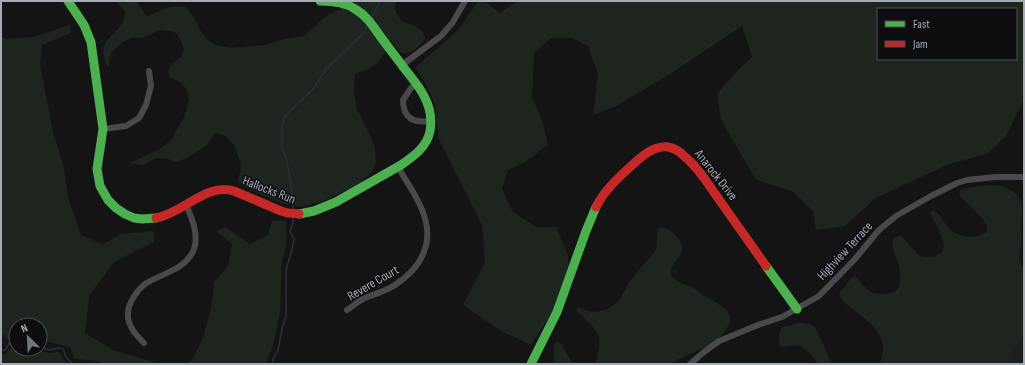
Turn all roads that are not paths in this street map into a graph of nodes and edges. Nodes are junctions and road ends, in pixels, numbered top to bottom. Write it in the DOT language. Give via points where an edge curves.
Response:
graph roads {
  1 [pos="68,1"];
  2 [pos="320,1"];
  3 [pos="465,1"];
  4 [pos="402,65"];
  5 [pos="149,71"];
  6 [pos="417,84"];
  7 [pos="430,121"];
  8 [pos="104,129"];
  9 [pos="398,167"];
  10 [pos="1024,177"];
  11 [pos="186,205"];
  12 [pos="797,309"];
  13 [pos="347,310"];
  14 [pos="144,343"];
  15 [pos="531,364"];
  16 [pos="690,364"];
  1 -- 8 [label="street, Hallocks Run" via="89,34"];
  2 -- 4 [label="street, Hallocks Run" via="346,4 356,9 368,20"];
  3 -- 4 [label="street" via="441,36"];
  4 -- 6 [label="street, Hallocks Run"];
  5 -- 8 [label="street" via="151,86 146,106 139,118 126,126"];
  6 -- 7 [label="street, Hallocks Run" via="429,106"];
  6 -- 7 [label="street" via="403,100 405,111 411,120"];
  7 -- 9 [label="street, Hallocks Run" via="429,135 423,147"];
  8 -- 11 [label="street, Hallocks Run" via="97,175 101,189 114,207 129,216 144,219 162,217"];
  9 -- 11 [label="street, Hallocks Run" via="332,204 302,214 288,213 225,188 198,197"];
  9 -- 13 [label="street, Revere Court" via="423,213 427,240 421,260 406,278 359,301"];
  10 -- 12 [label="street, Highview Terrace" via="979,178 957,183 896,216 879,230 856,259 819,296"];
  11 -- 14 [label="street" via="194,225 195,244 192,253 185,263 146,284 130,302 127,316 129,322 135,334"];
  12 -- 15 [label="street, Anarock Drive" via="691,160 680,151 666,145 650,150 636,161 613,182 599,201 587,225 560,306"];
  12 -- 16 [label="street, Highview Terrace" via="719,341"];
}
